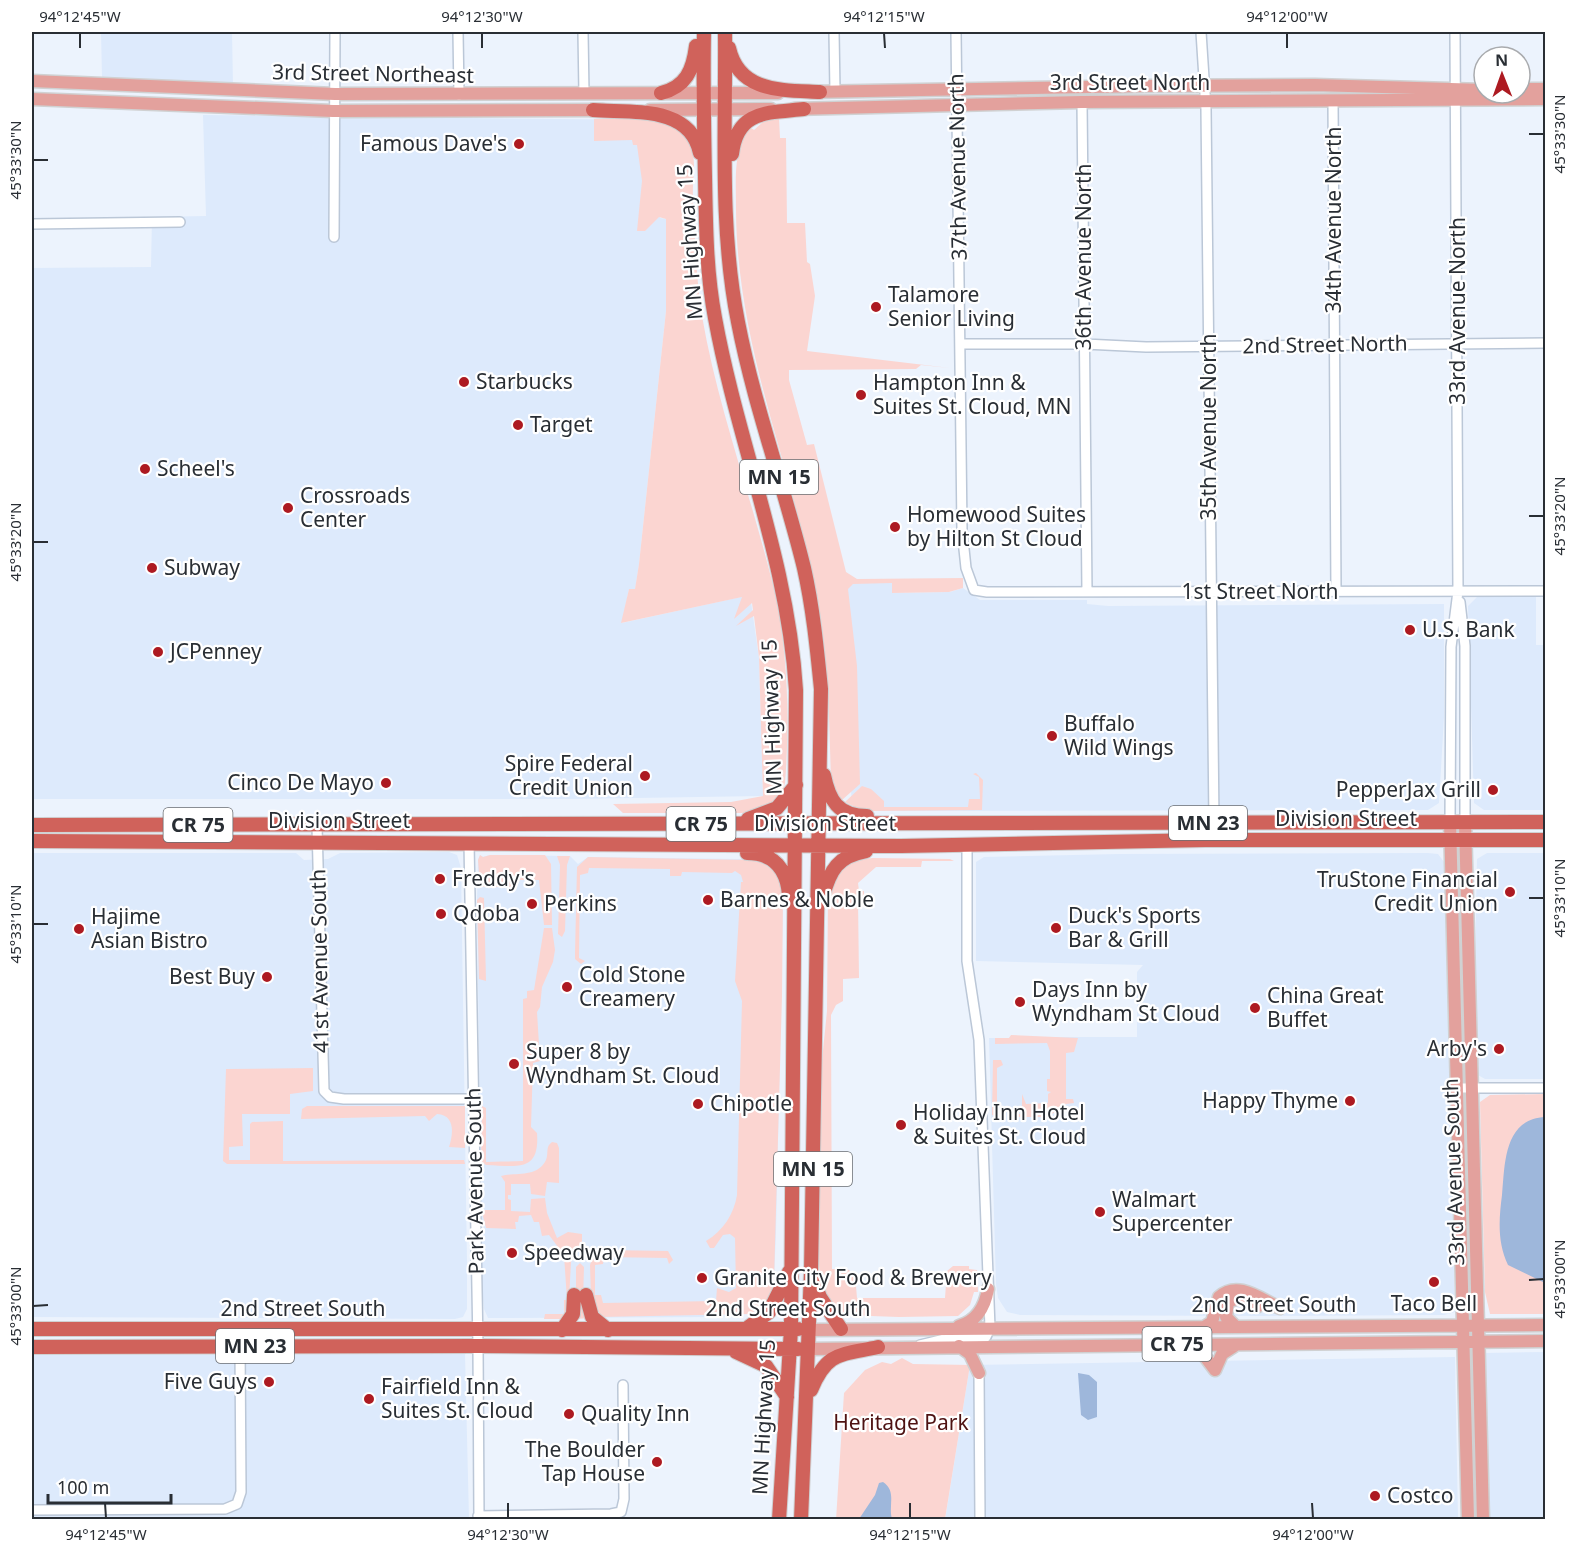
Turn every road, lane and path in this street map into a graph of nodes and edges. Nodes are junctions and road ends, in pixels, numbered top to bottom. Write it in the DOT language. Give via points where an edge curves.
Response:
graph roads {
  1 [pos="335,32"];
  2 [pos="458,32"];
  3 [pos="583,32"];
  4 [pos="697,32"];
  5 [pos="704,32"];
  6 [pos="726,32"];
  7 [pos="834,32"];
  8 [pos="956,32"];
  9 [pos="1201,32"];
  10 [pos="1455,32"];
  11 [pos="32,79"];
  12 [pos="1203,86"];
  13 [pos="957,90"];
  14 [pos="820,92"];
  15 [pos="835,92"];
  16 [pos="1472,92"];
  17 [pos="661,93"];
  18 [pos="715,93"];
  19 [pos="334,94"];
  20 [pos="584,94"];
  21 [pos="1456,94"];
  22 [pos="459,95"];
  23 [pos="1545,99"];
  24 [pos="1333,100"];
  25 [pos="32,101"];
  26 [pos="1082,102"];
  27 [pos="1206,102"];
  28 [pos="958,106"];
  29 [pos="804,109"];
  30 [pos="593,110"];
  31 [pos="715,110"];
  32 [pos="333,111"];
  33 [pos="705,199"];
  34 [pos="180,222"];
  35 [pos="727,222"];
  36 [pos="32,224"];
  37 [pos="334,237"];
  38 [pos="1545,343"];
  39 [pos="960,344"];
  40 [pos="1085,344"];
  41 [pos="1458,344"];
  42 [pos="1334,345"];
  43 [pos="1209,347"];
  44 [pos="974,590"];
  45 [pos="1458,591"];
  46 [pos="1545,591"];
  47 [pos="1088,592"];
  48 [pos="1210,592"];
  49 [pos="1336,592"];
  50 [pos="819,749"];
  51 [pos="796,785"];
  52 [pos="1450,822"];
  53 [pos="1465,822"];
  54 [pos="1545,822"];
  55 [pos="1214,823"];
  56 [pos="734,824"];
  57 [pos="796,824"];
  58 [pos="818,824"];
  59 [pos="928,824"];
  60 [pos="32,825"];
  61 [pos="317,826"];
  62 [pos="1466,840"];
  63 [pos="1545,840"];
  64 [pos="1450,841"];
  65 [pos="32,842"];
  66 [pos="317,842"];
  67 [pos="469,842"];
  68 [pos="671,845"];
  69 [pos="796,845"];
  70 [pos="967,845"];
  71 [pos="818,846"];
  72 [pos="901,846"];
  73 [pos="818,915"];
  74 [pos="796,933"];
  75 [pos="1456,1088"];
  76 [pos="1471,1088"];
  77 [pos="1545,1088"];
  78 [pos="473,1099"];
  79 [pos="792,1267"];
  80 [pos="811,1272"];
  81 [pos="987,1289"];
  82 [pos="1462,1325"];
  83 [pos="1479,1325"];
  84 [pos="1545,1325"];
  85 [pos="1235,1326"];
  86 [pos="1204,1327"];
  87 [pos="32,1329"];
  88 [pos="791,1329"];
  89 [pos="841,1329"];
  90 [pos="951,1329"];
  91 [pos="990,1329"];
  92 [pos="478,1330"];
  93 [pos="562,1330"];
  94 [pos="608,1330"];
  95 [pos="744,1330"];
  96 [pos="809,1330"];
  97 [pos="1479,1341"];
  98 [pos="1545,1341"];
  99 [pos="1462,1342"];
  100 [pos="1162,1344"];
  101 [pos="1239,1344"];
  102 [pos="240,1346"];
  103 [pos="478,1346"];
  104 [pos="959,1346"];
  105 [pos="995,1346"];
  106 [pos="32,1347"];
  107 [pos="878,1347"];
  108 [pos="915,1347"];
  109 [pos="790,1349"];
  110 [pos="809,1349"];
  111 [pos="732,1350"];
  112 [pos="979,1373"];
  113 [pos="623,1385"];
  114 [pos="787,1397"];
  115 [pos="807,1400"];
  116 [pos="32,1510"];
  117 [pos="478,1518"];
  118 [pos="779,1520"];
  119 [pos="801,1520"];
  120 [pos="980,1520"];
  121 [pos="1468,1520"];
  122 [pos="1483,1520"];
  1 -- 19 [label="street"];
  2 -- 22 [label="street"];
  3 -- 20 [label="street"];
  4 -- 17 [label="highway" via="694,63 688,77 676,88"];
  5 -- 18 [label="highway, MN Highway 15 / MN 15"];
  6 -- 14 [label="highway" via="733,62 749,81 773,89"];
  6 -- 18 [label="highway, MN Highway 15 / MN 15"];
  7 -- 15 [label="street"];
  8 -- 13 [label="street, 37th Avenue North"];
  9 -- 12 [label="street, 35th Avenue North"];
  10 -- 21 [label="street, 33rd Avenue North"];
  11 -- 19 [label="main road, 3rd Street Northeast"];
  12 -- 13 [label="main road, 3rd Street North"];
  12 -- 21 [label="main road, 3rd Street North"];
  12 -- 27 [label="street, 35th Avenue North"];
  13 -- 15 [label="main road, 3rd Street North"];
  13 -- 28 [label="street, 37th Avenue North"];
  14 -- 15 [label="main road, 3rd Street North"];
  14 -- 18 [label="main road, 3rd Street North"];
  16 -- 21 [label="main road, 3rd Street North"];
  17 -- 18 [label="main road, 3rd Street Northeast"];
  17 -- 20 [label="main road, 3rd Street Northeast"];
  18 -- 31 [label="highway, MN 15"];
  18 -- 31 [label="highway, MN Highway 15 / MN 15"];
  19 -- 22 [label="main road, 3rd Street Northeast"];
  19 -- 32 [label="street"];
  20 -- 22 [label="main road, 3rd Street Northeast"];
  21 -- 23 [label="main road, 3rd Street North"];
  21 -- 24 [label="main road, 3rd Street North"];
  21 -- 41 [label="street, 33rd Avenue North"];
  24 -- 27 [label="main road, 3rd Street North"];
  24 -- 42 [label="street, 34th Avenue North"];
  25 -- 32 [label="main road, 3rd Street Northeast"];
  26 -- 27 [label="main road, 3rd Street North"];
  26 -- 28 [label="main road, 3rd Street North"];
  26 -- 40 [label="street, 36th Avenue North"];
  27 -- 43 [label="street, 35th Avenue North"];
  28 -- 29 [label="main road, 3rd Street North"];
  28 -- 39 [label="street, 37th Avenue North"];
  29 -- 31 [label="main road, 3rd Street North"];
  29 -- 35 [label="highway" via="759,114 738,130 731,157"];
  30 -- 31 [label="main road, 3rd Street Northeast"];
  30 -- 32 [label="main road, 3rd Street Northeast"];
  30 -- 33 [label="highway" via="661,116 684,124 700,151"];
  31 -- 33 [label="highway, MN Highway 15 / MN 15"];
  31 -- 35 [label="highway, MN Highway 15 / MN 15"];
  32 -- 37 [label="street"];
  33 -- 51 [label="highway, MN Highway 15 / MN 15" via="714,317 781,574 792,633"];
  34 -- 36 [label="street"];
  35 -- 50 [label="highway, MN Highway 15 / MN 15" via="731,285 742,343 810,599 821,690"];
  38 -- 41 [label="street, 2nd Street North"];
  39 -- 40 [label="street, 2nd Street North"];
  39 -- 44 [label="street, 37th Avenue North" via="962,539"];
  40 -- 43 [label="street, 2nd Street North"];
  40 -- 47 [label="street, 36th Avenue North"];
  41 -- 42 [label="street, 2nd Street North"];
  41 -- 45 [label="street, 33rd Avenue North"];
  42 -- 43 [label="street, 2nd Street North"];
  42 -- 49 [label="street, 34th Avenue North"];
  43 -- 48 [label="street, 35th Avenue North"];
  44 -- 47 [label="street, 1st Street North"];
  45 -- 46 [label="street, 1st Street North"];
  45 -- 49 [label="street, 1st Street North"];
  45 -- 52 [label="street, 33rd Avenue North" via="1451,647"];
  45 -- 53 [label="street, 33rd Avenue North" via="1465,646"];
  47 -- 48 [label="street, 1st Street North"];
  48 -- 49 [label="street, 1st Street North"];
  48 -- 55 [label="street, 35th Avenue North"];
  50 -- 58 [label="highway, MN Highway 15 / MN 15"];
  50 -- 59 [label="highway" via="828,791 841,810 862,816 905,817"];
  51 -- 56 [label="highway" via="777,808"];
  51 -- 57 [label="highway, MN Highway 15 / MN 15"];
  52 -- 53 [label="highway, Division Street / MN 23"];
  52 -- 55 [label="highway, Division Street / MN 23"];
  52 -- 64 [label="main road, 33rd Avenue South"];
  53 -- 54 [label="highway, Division Street / MN 23"];
  53 -- 62 [label="main road, 33rd Avenue South"];
  55 -- 59 [label="highway, Division Street / MN 23"];
  56 -- 57 [label="highway, Division Street / CR 75"];
  56 -- 61 [label="highway, Division Street / CR 75"];
  57 -- 58 [label="highway, Division Street / MN 23"];
  57 -- 69 [label="highway, MN Highway 15 / MN 15"];
  58 -- 59 [label="highway, Division Street / MN 23"];
  58 -- 71 [label="highway, MN Highway 15 / MN 15"];
  60 -- 61 [label="highway, Division Street / CR 75"];
  61 -- 66 [label="street, 41st Avenue South"];
  62 -- 63 [label="highway, Division Street / MN 23"];
  62 -- 64 [label="highway, Division Street / MN 23"];
  62 -- 76 [label="main road, 33rd Avenue South"];
  64 -- 70 [label="highway, Division Street / MN 23"];
  64 -- 75 [label="main road, 33rd Avenue South"];
  65 -- 66 [label="highway, Division Street / CR 75"];
  66 -- 67 [label="highway, Division Street / CR 75"];
  66 -- 78 [label="street, 41st Avenue South" via="322,1081 327,1096"];
  67 -- 68 [label="highway, Division Street / CR 75"];
  67 -- 78 [label="street, Park Avenue South"];
  68 -- 69 [label="highway, Division Street / CR 75"];
  68 -- 74 [label="highway" via="698,853 755,853 773,858 787,881"];
  69 -- 71 [label="highway, Division Street / MN 23"];
  69 -- 74 [label="highway, MN Highway 15 / MN 15"];
  70 -- 72 [label="highway, Division Street / MN 23"];
  70 -- 81 [label="street" via="967,961 979,1040"];
  71 -- 72 [label="highway, Division Street / MN 23"];
  71 -- 73 [label="highway, MN Highway 15 / MN 15"];
  72 -- 73 [label="highway" via="856,853 838,862 828,876"];
  73 -- 80 [label="highway, MN Highway 15 / MN 15"];
  74 -- 79 [label="highway, MN Highway 15 / MN 15"];
  75 -- 76 [label="street"];
  75 -- 82 [label="main road, 33rd Avenue South"];
  76 -- 77 [label="street"];
  76 -- 83 [label="main road, 33rd Avenue South"];
  78 -- 92 [label="street, Park Avenue South"];
  79 -- 88 [label="highway, MN Highway 15 / MN 15"];
  79 -- 95 [label="highway" via="769,1312"];
  80 -- 89 [label="highway" via="820,1297"];
  80 -- 96 [label="highway, MN Highway 15 / MN 15"];
  81 -- 90 [label="main road" via="984,1304 974,1319"];
  81 -- 91 [label="street"];
  82 -- 83 [label="main road, 2nd Street South / CR 75"];
  82 -- 85 [label="main road, 2nd Street South / CR 75"];
  82 -- 99 [label="main road, 33rd Avenue South"];
  83 -- 84 [label="main road, 2nd Street South / CR 75"];
  83 -- 97 [label="main road, 33rd Avenue South"];
  85 -- 86 [label="main road, 2nd Street South / CR 75"];
  85 -- 86 [label="main road" via="1226,1317 1225,1307 1231,1300 1238,1298 1257,1306 1280,1308 1246,1291 1230,1290 1218,1297 1212,1322"];
  86 -- 91 [label="main road, 2nd Street South / CR 75"];
  87 -- 92 [label="highway, 2nd Street South / MN 23"];
  88 -- 95 [label="highway, 2nd Street South / CR 75"];
  88 -- 96 [label="highway, 2nd Street South / CR 75"];
  88 -- 109 [label="highway, MN Highway 15 / MN 15"];
  89 -- 90 [label="main road, 2nd Street South / CR 75"];
  89 -- 96 [label="main road, 2nd Street South / CR 75"];
  90 -- 91 [label="main road, 2nd Street South / CR 75"];
  91 -- 108 [label="street" via="986,1337 945,1339"];
  92 -- 93 [label="highway, 2nd Street South / MN 23"];
  92 -- 103 [label="street, Park Avenue South"];
  93 -- 94 [label="highway, 2nd Street South / MN 23"];
  93 -- 94 [label="highway" via="580,1295 592,1317"];
  94 -- 95 [label="highway, 2nd Street South / MN 23"];
  96 -- 110 [label="highway, MN Highway 15 / MN 15"];
  97 -- 98 [label="main road, 2nd Street South / CR 75"];
  97 -- 99 [label="main road, 2nd Street South / CR 75"];
  97 -- 122 [label="main road, 33rd Avenue South"];
  99 -- 101 [label="main road, 2nd Street South / CR 75"];
  99 -- 121 [label="main road, 33rd Avenue South"];
  100 -- 101 [label="main road, 2nd Street South / CR 75"];
  100 -- 101 [label="main road" via="1203,1354 1215,1370 1222,1354"];
  100 -- 105 [label="main road, 2nd Street South / CR 75"];
  102 -- 103 [label="highway, 2nd Street South / MN 23"];
  102 -- 106 [label="highway, 2nd Street South / MN 23"];
  102 -- 116 [label="street" via="241,1492 232,1508"];
  103 -- 111 [label="highway, 2nd Street South / MN 23"];
  103 -- 117 [label="street, Park Avenue South"];
  104 -- 105 [label="main road, 2nd Street South / CR 75"];
  104 -- 108 [label="main road, 2nd Street South / CR 75"];
  104 -- 112 [label="main road" via="970,1354"];
  105 -- 112 [label="main road" via="984,1358"];
  107 -- 108 [label="main road, 2nd Street South / CR 75"];
  107 -- 110 [label="main road, 2nd Street South / CR 75"];
  107 -- 115 [label="highway" via="829,1360 818,1371"];
  109 -- 110 [label="highway, MN 23"];
  109 -- 111 [label="highway, MN 23"];
  109 -- 114 [label="highway, MN Highway 15 / MN 15"];
  110 -- 115 [label="highway, MN Highway 15 / MN 15"];
  111 -- 114 [label="highway" via="766,1366"];
  112 -- 120 [label="street"];
  113 -- 117 [label="street" via="621,1512"];
  114 -- 118 [label="highway, MN Highway 15 / MN 15"];
  115 -- 119 [label="highway, MN Highway 15 / MN 15"];
}
